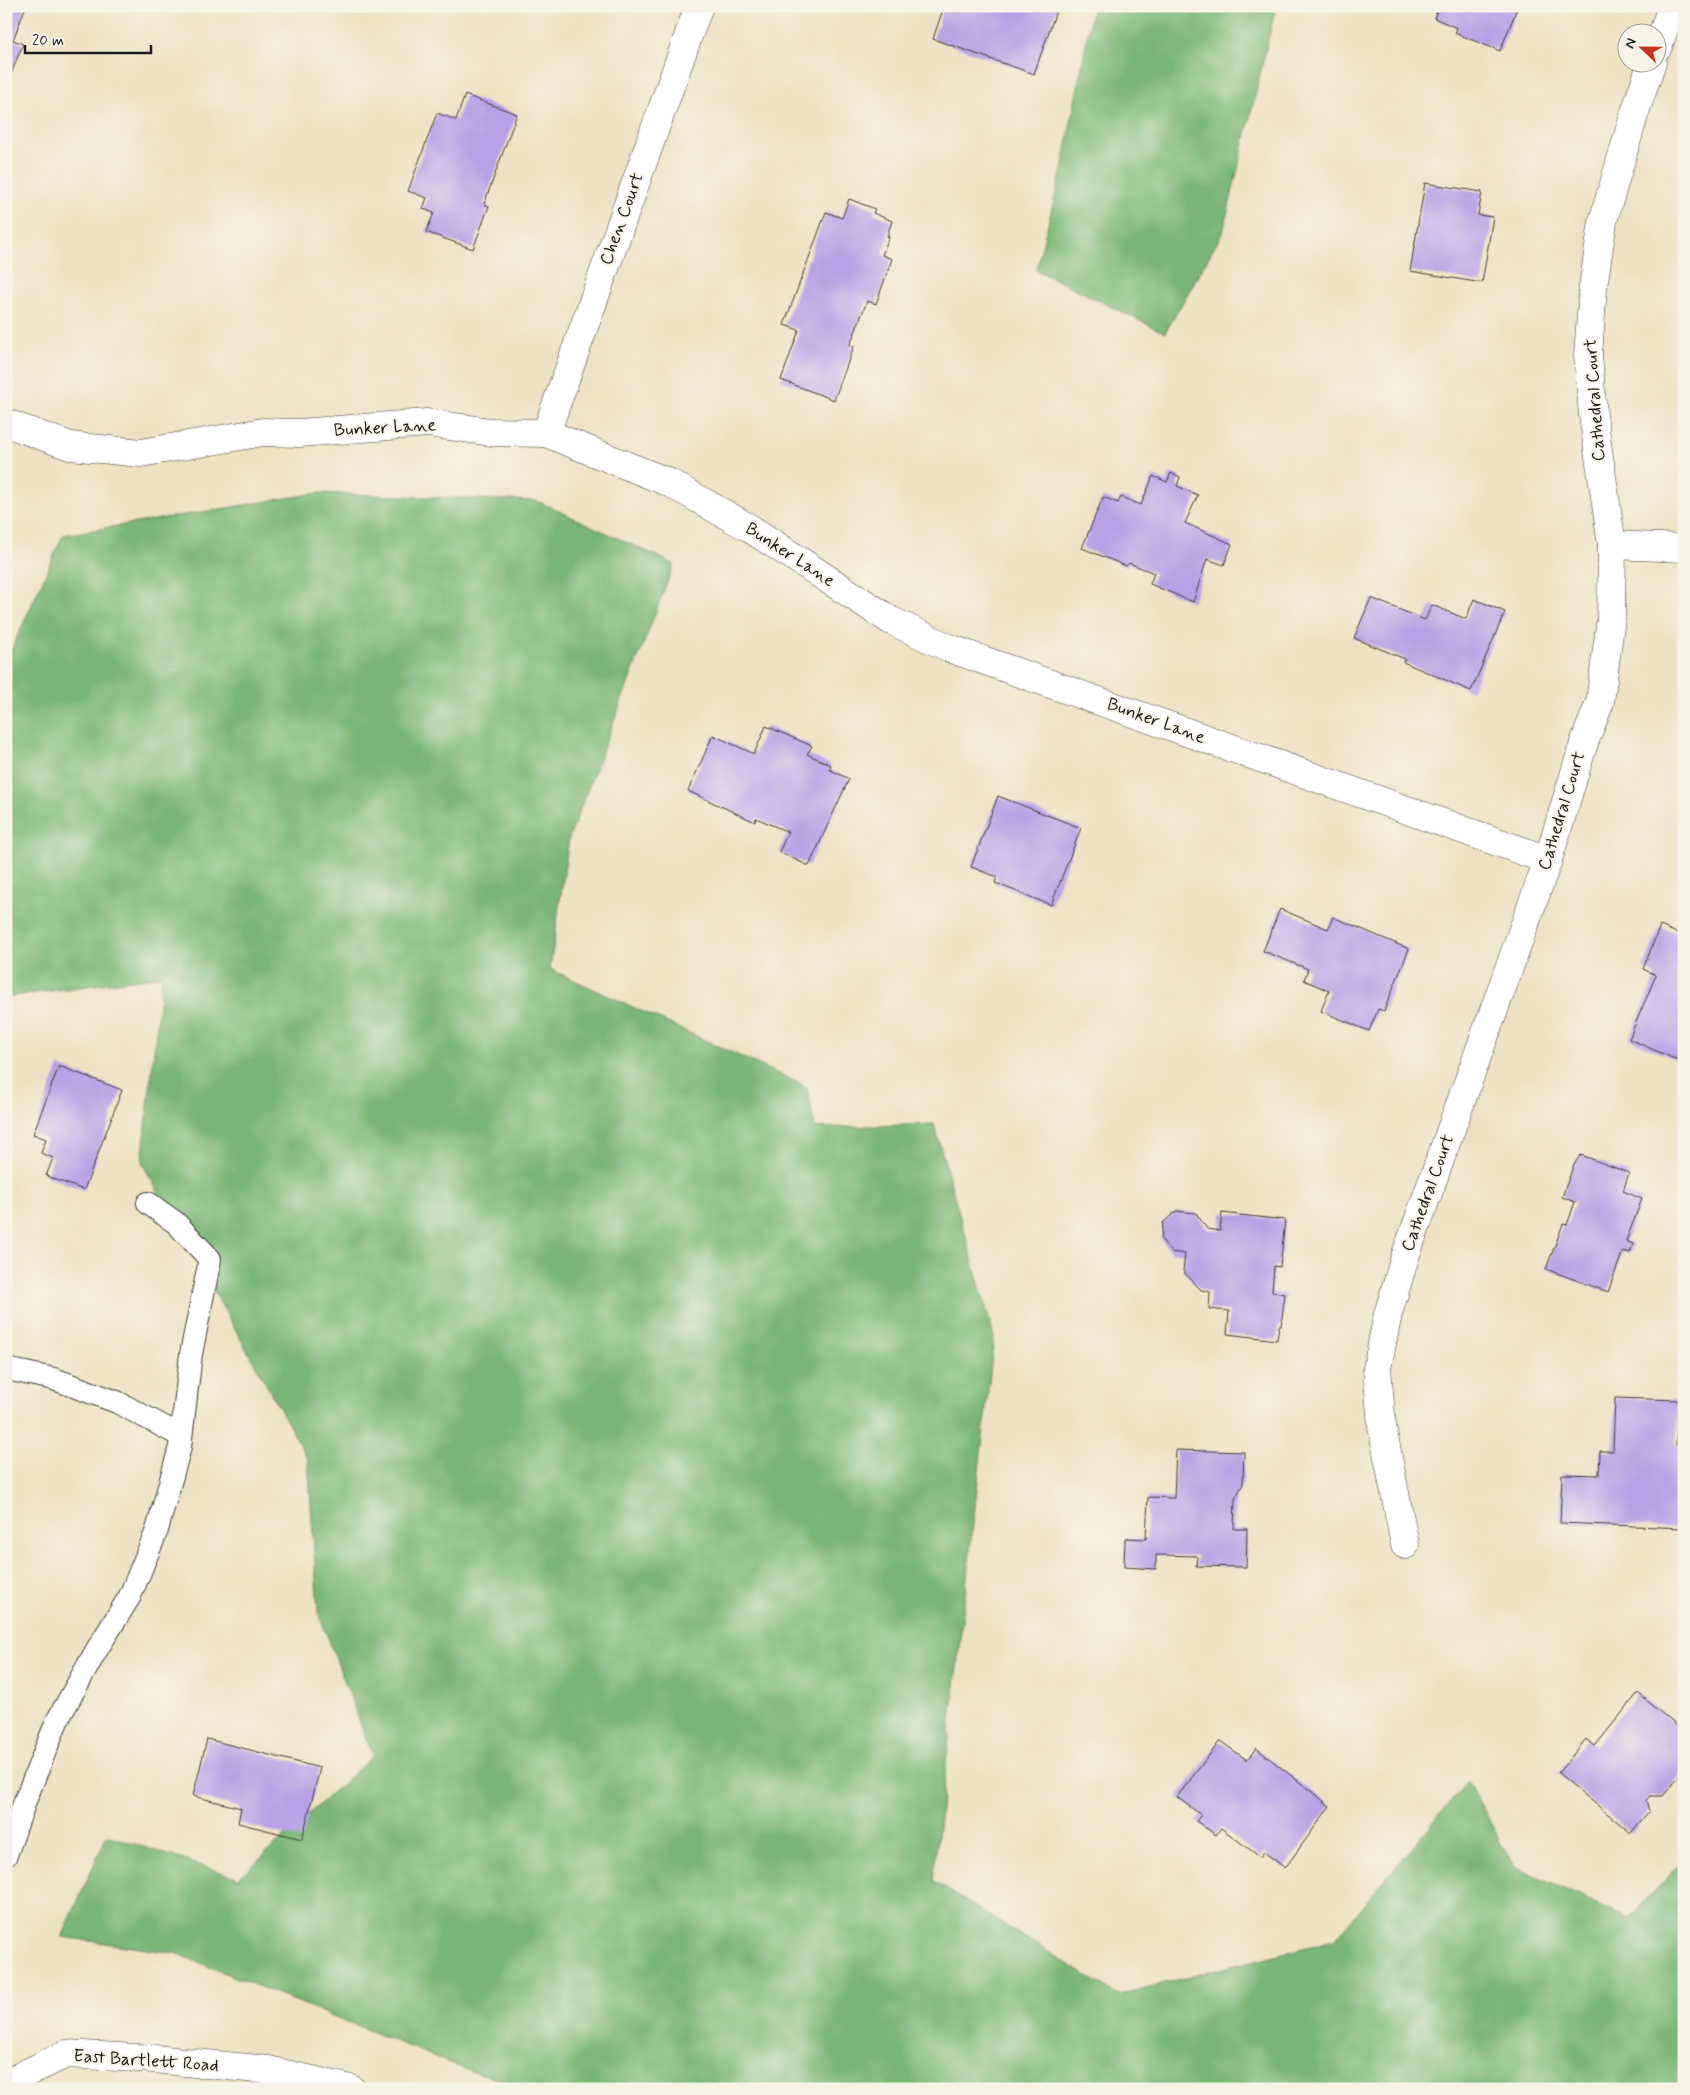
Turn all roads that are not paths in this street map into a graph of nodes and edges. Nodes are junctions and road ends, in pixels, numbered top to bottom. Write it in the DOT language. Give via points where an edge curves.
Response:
graph roads {
  1 [pos="699,6"];
  2 [pos="1672,6"];
  3 [pos="1667,22"];
  4 [pos="1649,72"];
  5 [pos="6,423"];
  6 [pos="546,433"];
  7 [pos="1612,545"];
  8 [pos="1684,548"];
  9 [pos="1548,860"];
  10 [pos="148,1203"];
  11 [pos="6,1369"];
  12 [pos="181,1436"];
  13 [pos="1405,1545"];
  14 [pos="6,1855"];
  15 [pos="6,2084"];
  16 [pos="351,2089"];
  1 -- 6 [label="street, Chen Court"];
  2 -- 3 [label="street"];
  4 -- 7 [label="street, Cathedral Court" via="1603,221 1593,287 1588,355 1592,415"];
  5 -- 6 [label="street, Bunker Lane" via="70,446 141,453 264,432 299,433 426,423 491,432"];
  6 -- 9 [label="street, Bunker Lane" via="670,484 751,529 890,620 949,648"];
  7 -- 8 [label="street"];
  7 -- 9 [label="street, Cathedral Court" via="1612,618 1600,702"];
  9 -- 13 [label="street, Cathedral Court" via="1405,1257 1388,1314 1378,1368 1382,1426"];
  10 -- 12 [label="lane" via="176,1223 210,1259 191,1354"];
  11 -- 12 [label="lane" via="54,1379 117,1402"];
  12 -- 14 [label="lane" via="157,1530 130,1596 57,1721"];
  15 -- 16 [label="street, East Bartlett Road" via="66,2054 268,2070"];
}
